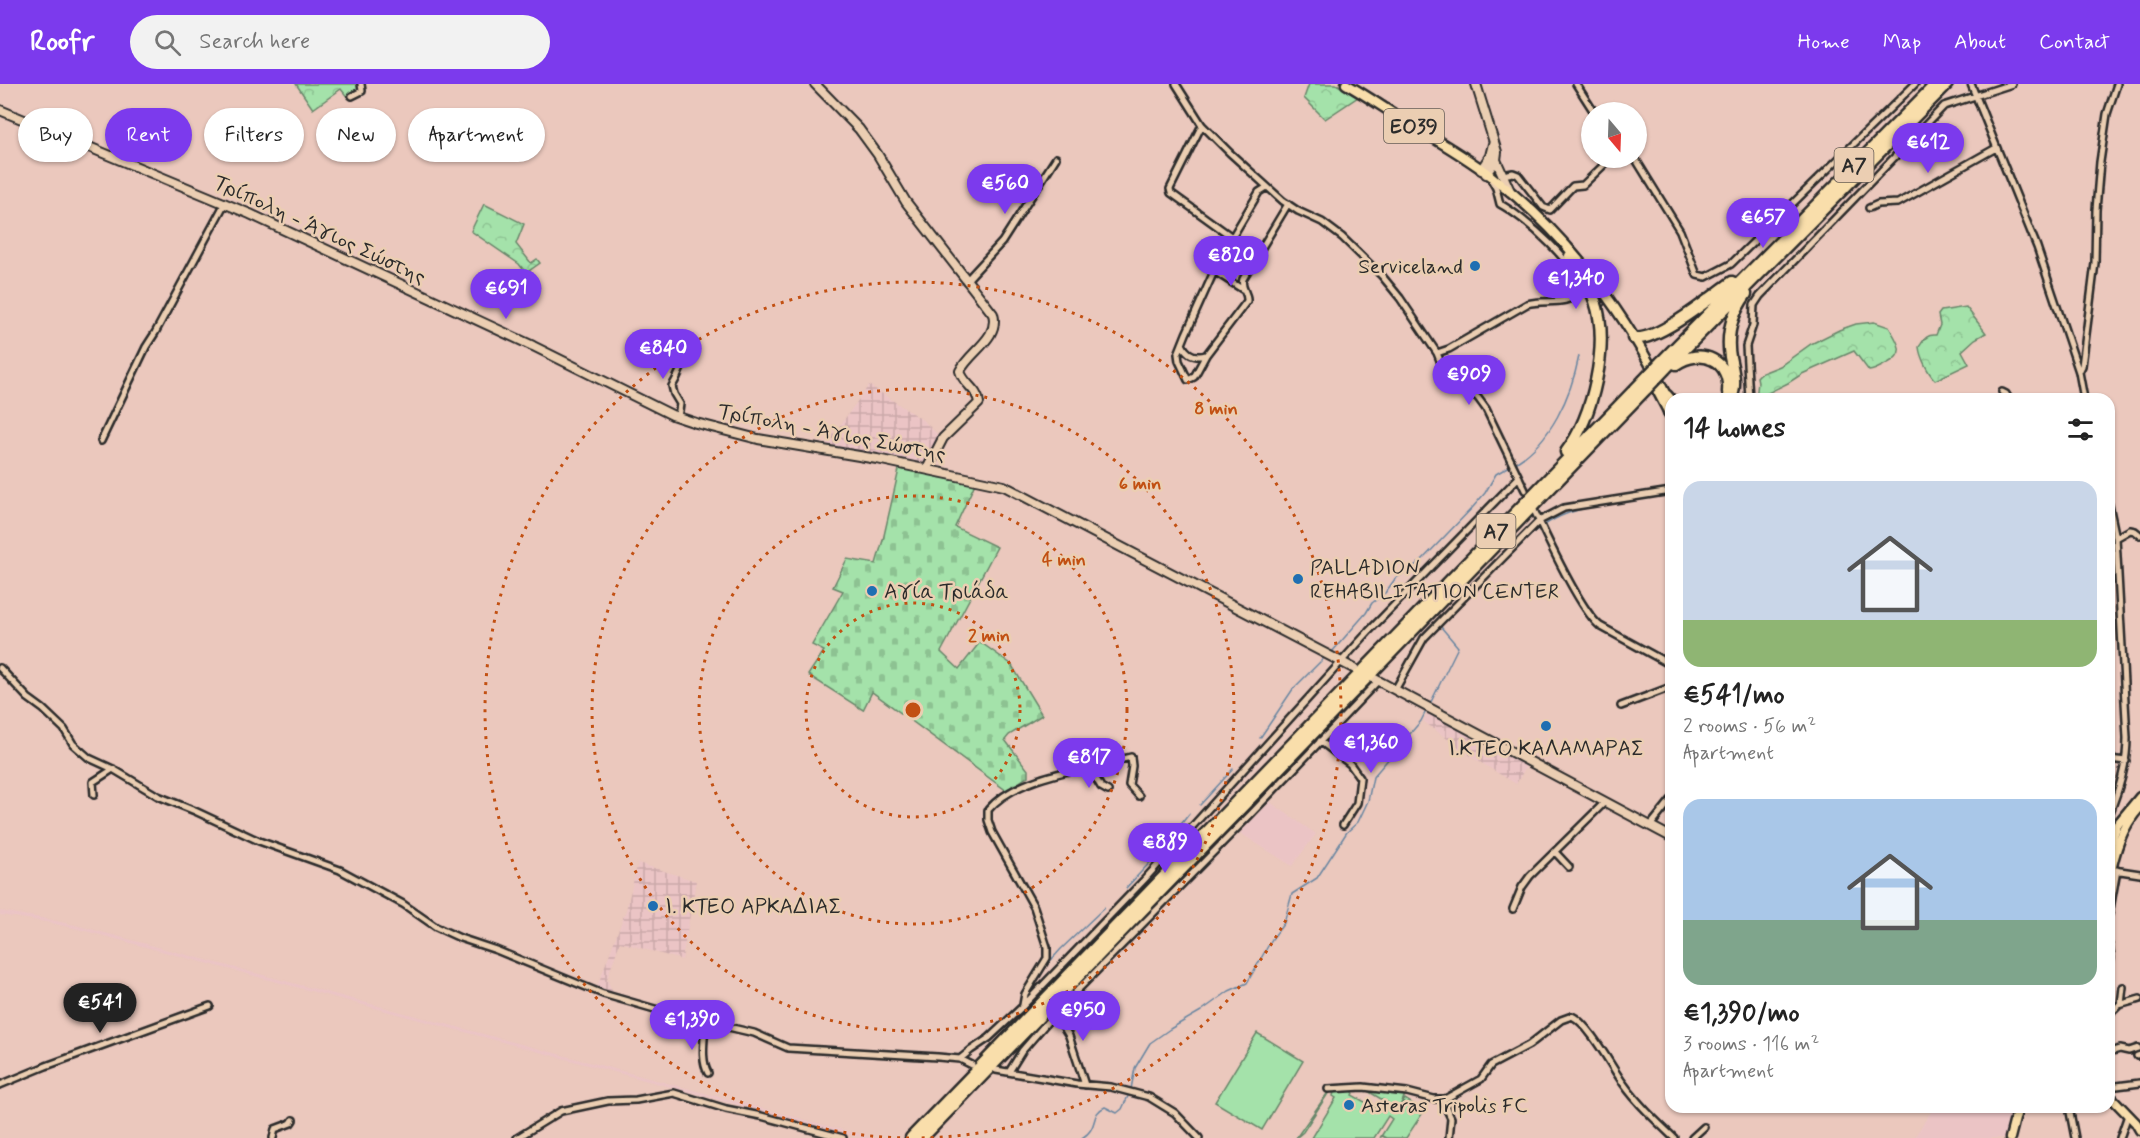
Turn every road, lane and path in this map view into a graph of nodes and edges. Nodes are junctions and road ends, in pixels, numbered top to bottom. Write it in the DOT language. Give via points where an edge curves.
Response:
graph roads {
  1 [pos="361,84"];
  2 [pos="815,84"];
  3 [pos="1176,84"];
  4 [pos="1346,84"];
  5 [pos="1476,84"];
  6 [pos="1576,84"];
  7 [pos="1915,84"];
  8 [pos="1936,84"];
  9 [pos="1947,84"];
  10 [pos="1971,84"];
  11 [pos="2012,84"];
  12 [pos="2117,84"];
  13 [pos="352,96"];
  14 [pos="1976,96"];
  15 [pos="1588,102"];
  16 [pos="0,111"];
  17 [pos="1202,125"];
  18 [pos="1996,148"];
  19 [pos="1056,158"];
  20 [pos="1491,160"];
  21 [pos="1601,168"];
  22 [pos="1641,168"];
  23 [pos="1486,175"];
  24 [pos="1503,175"];
  25 [pos="1267,188"];
  26 [pos="1505,194"];
  27 [pos="225,203"];
  28 [pos="1288,204"];
  29 [pos="1869,208"];
  30 [pos="1232,237"];
  31 [pos="1774,247"];
  32 [pos="1570,256"];
  33 [pos="1767,266"];
  34 [pos="1214,271"];
  35 [pos="966,281"];
  36 [pos="1244,290"];
  37 [pos="1633,338"];
  38 [pos="1182,344"];
  39 [pos="1437,353"];
  40 [pos="1206,355"];
  41 [pos="689,356"];
  42 [pos="1664,368"];
  43 [pos="2079,372"];
  44 [pos="1645,385"];
  45 [pos="1727,393"];
  46 [pos="1732,393"];
  47 [pos="1749,393"];
  48 [pos="2081,393"];
  49 [pos="1665,398"];
  50 [pos="1665,399"];
  51 [pos="678,417"];
  52 [pos="101,441"];
  53 [pos="927,469"];
  54 [pos="1519,477"];
  55 [pos="1546,479"];
  56 [pos="1525,490"];
  57 [pos="1665,492"];
  58 [pos="1534,510"];
  59 [pos="1540,523"];
  60 [pos="2115,533"];
  61 [pos="2140,536"];
  62 [pos="2116,538"];
  63 [pos="1341,662"];
  64 [pos="1665,662"];
  65 [pos="0,668"];
  66 [pos="1355,669"];
  67 [pos="1375,679"];
  68 [pos="1665,689"];
  69 [pos="1395,690"];
  70 [pos="1621,706"];
  71 [pos="1320,741"];
  72 [pos="2115,760"];
  73 [pos="2126,761"];
  74 [pos="1089,767"];
  75 [pos="113,768"];
  76 [pos="1108,791"];
  77 [pos="94,795"];
  78 [pos="1139,796"];
  79 [pos="2140,797"];
  80 [pos="2115,800"];
  81 [pos="1605,802"];
  82 [pos="1665,807"];
  83 [pos="2140,807"];
  84 [pos="1343,825"];
  85 [pos="1650,826"];
  86 [pos="2115,833"];
  87 [pos="1665,834"];
  88 [pos="2115,850"];
  89 [pos="1555,852"];
  90 [pos="1569,867"];
  91 [pos="2115,872"];
  92 [pos="2140,874"];
  93 [pos="1512,909"];
  94 [pos="2123,987"];
  95 [pos="2140,999"];
  96 [pos="2121,1004"];
  97 [pos="210,1006"];
  98 [pos="1022,1007"];
  99 [pos="2115,1009"];
  100 [pos="1055,1012"];
  101 [pos="705,1022"];
  102 [pos="2138,1048"];
  103 [pos="2115,1050"];
  104 [pos="960,1059"];
  105 [pos="972,1065"];
  106 [pos="996,1070"];
  107 [pos="1009,1072"];
  108 [pos="708,1073"];
  109 [pos="2140,1083"];
  110 [pos="0,1085"];
  111 [pos="1085,1085"];
  112 [pos="2115,1086"];
  113 [pos="1328,1089"];
  114 [pos="1443,1099"];
  115 [pos="2115,1101"];
  116 [pos="2016,1113"];
  117 [pos="2070,1113"];
  118 [pos="2128,1114"];
  119 [pos="293,1120"];
  120 [pos="2139,1123"];
  121 [pos="1704,1128"];
  122 [pos="273,1138"];
  123 [pos="517,1138"];
  124 [pos="843,1138"];
  125 [pos="915,1138"];
  126 [pos="1199,1138"];
  127 [pos="1449,1138"];
  128 [pos="1674,1138"];
  129 [pos="1692,1138"];
  130 [pos="2010,1138"];
  131 [pos="2075,1138"];
  132 [pos="2120,1138"];
  1 -- 13 [label="street" via="362,91"];
  2 -- 35 [label="main road" via="859,129 906,202"];
  3 -- 17 [label="street"];
  4 -- 23 [label="main road, ΕΟ39" via="1451,148"];
  5 -- 20 [label="main road" via="1493,139"];
  6 -- 15 [label="street"];
  7 -- 22 [label="street" via="1731,264 1706,277 1697,275 1680,231"];
  8 -- 31 [label="highway, Α7"];
  9 -- 33 [label="highway, Α7"];
  10 -- 14 [label="street"];
  11 -- 14 [label="street"];
  12 -- 43 [label="street" via="2100,162 2091,298"];
  14 -- 18 [label="street"];
  14 -- 47 [label="street" via="1940,109 1758,299 1746,346"];
  16 -- 27 [label="main road, Τρίπολη - Άγιος Σώστης"];
  17 -- 25 [label="street"];
  17 -- 30 [label="street" via="1171,193"];
  18 -- 29 [label="street" via="1898,203"];
  18 -- 43 [label="street" via="2037,247"];
  19 -- 35 [label="street" via="1002,242"];
  20 -- 23 [label="main road"];
  20 -- 24 [label="main road"];
  21 -- 24 [label="street" via="1582,186 1573,186 1550,210 1543,207 1518,175"];
  23 -- 26 [label="main road, ΕΟ39"];
  23 -- 26 [label="street"];
  24 -- 26 [label="main road"];
  25 -- 28 [label="street"];
  25 -- 30 [label="street" via="1259,192"];
  26 -- 32 [label="main road, ΕΟ39"];
  26 -- 37 [label="main road, ΕΟ39" via="1536,215 1576,257"];
  26 -- 39 [label="street" via="1500,204 1566,262 1579,282 1578,293 1566,301 1527,304"];
  27 -- 51 [label="main road, Τρίπολη - Άγιος Σώστης"];
  27 -- 52 [label="street" via="146,347"];
  28 -- 36 [label="street" via="1246,273"];
  28 -- 39 [label="street" via="1332,229 1382,276"];
  30 -- 34 [label="street"];
  31 -- 37 [label="highway" via="1670,325 1649,337"];
  31 -- 42 [label="highway, Α7"];
  32 -- 50 [label="main road, ΕΟ39" via="1617,320"];
  32 -- 55 [label="highway" via="1598,311 1598,370 1580,430"];
  33 -- 42 [label="highway, Α7"];
  33 -- 46 [label="highway" via="1741,301 1731,325"];
  34 -- 36 [label="street"];
  34 -- 38 [label="street"];
  35 -- 53 [label="main road" via="993,314 995,327 960,371 979,403 943,438"];
  36 -- 40 [label="street" via="1247,301"];
  37 -- 49 [label="main road, ΕΟ39"];
  38 -- 40 [label="street" via="1192,355"];
  38 -- 40 [label="street" via="1179,361 1188,380 1194,377"];
  39 -- 54 [label="street" via="1441,363 1483,405"];
  41 -- 51 [label="street" via="672,386 680,404"];
  42 -- 44 [label="highway, Α7, bridge"];
  42 -- 44 [label="highway, Α7, bridge"];
  42 -- 45 [label="highway" via="1692,356 1712,359 1722,367"];
  43 -- 48 [label="street"];
  44 -- 55 [label="highway, Α7"];
  44 -- 125 [label="highway, Α7"];
  51 -- 53 [label="main road, Τρίπολη - Άγιος Σώστης" via="758,439"];
  53 -- 63 [label="main road, Τρίπολη - Άγιος Σώστης" via="1020,493"];
  54 -- 56 [label="street"];
  54 -- 63 [label="street"];
  55 -- 125 [label="highway, Α7"];
  57 -- 59 [label="street" via="1564,508"];
  58 -- 59 [label="street"];
  59 -- 64 [label="street" via="1594,620"];
  59 -- 69 [label="street" via="1425,638"];
  60 -- 62 [label="street"];
  61 -- 62 [label="street" via="2130,530"];
  62 -- 73 [label="street"];
  63 -- 66 [label="main road, Τρίπολη - Άγιος Σώστης"];
  63 -- 98 [label="street" via="1144,880"];
  65 -- 75 [label="street" via="64,729 78,749"];
  67 -- 69 [label="main road"];
  67 -- 71 [label="street"];
  68 -- 70 [label="street"];
  69 -- 81 [label="main road"];
  71 -- 84 [label="street" via="1350,764 1360,778 1357,803"];
  71 -- 100 [label="street"];
  72 -- 73 [label="street"];
  73 -- 80 [label="street"];
  74 -- 76 [label="street" via="1101,787"];
  74 -- 78 [label="street" via="1131,757 1129,784"];
  74 -- 98 [label="street" via="1031,782 987,812 992,832 1034,907 1045,940 1047,958 1025,994"];
  75 -- 77 [label="street" via="93,782"];
  75 -- 101 [label="street" via="158,796 259,841 340,870 460,938 603,994"];
  79 -- 86 [label="main road"];
  81 -- 85 [label="main road"];
  81 -- 89 [label="street"];
  82 -- 85 [label="street"];
  83 -- 88 [label="main road" via="2124,828"];
  85 -- 87 [label="main road"];
  89 -- 90 [label="street"];
  89 -- 93 [label="street" via="1526,882"];
  91 -- 92 [label="street"];
  94 -- 96 [label="street"];
  95 -- 96 [label="street"];
  96 -- 99 [label="street"];
  97 -- 110 [label="street"];
  98 -- 104 [label="street"];
  100 -- 107 [label="street"];
  100 -- 111 [label="street" via="1069,1036"];
  101 -- 104 [label="street" via="795,1049"];
  101 -- 108 [label="street" via="704,1058"];
  102 -- 103 [label="street"];
  104 -- 105 [label="street"];
  106 -- 107 [label="street"];
  107 -- 111 [label="street"];
  109 -- 112 [label="street"];
  111 -- 126 [label="street" via="1128,1090 1165,1105"];
  113 -- 114 [label="street" via="1363,1087"];
  114 -- 127 [label="street" via="1451,1118"];
  114 -- 128 [label="street" via="1481,1079 1491,1065 1572,1016 1597,1044 1623,1084"];
  115 -- 118 [label="main road"];
  116 -- 130 [label="main road"];
  117 -- 131 [label="street"];
  118 -- 120 [label="main road"];
  118 -- 132 [label="street"];
  119 -- 122 [label="street" via="275,1129"];
  121 -- 129 [label="street"];
  123 -- 124 [label="street" via="561,1111 674,1093"];
}
